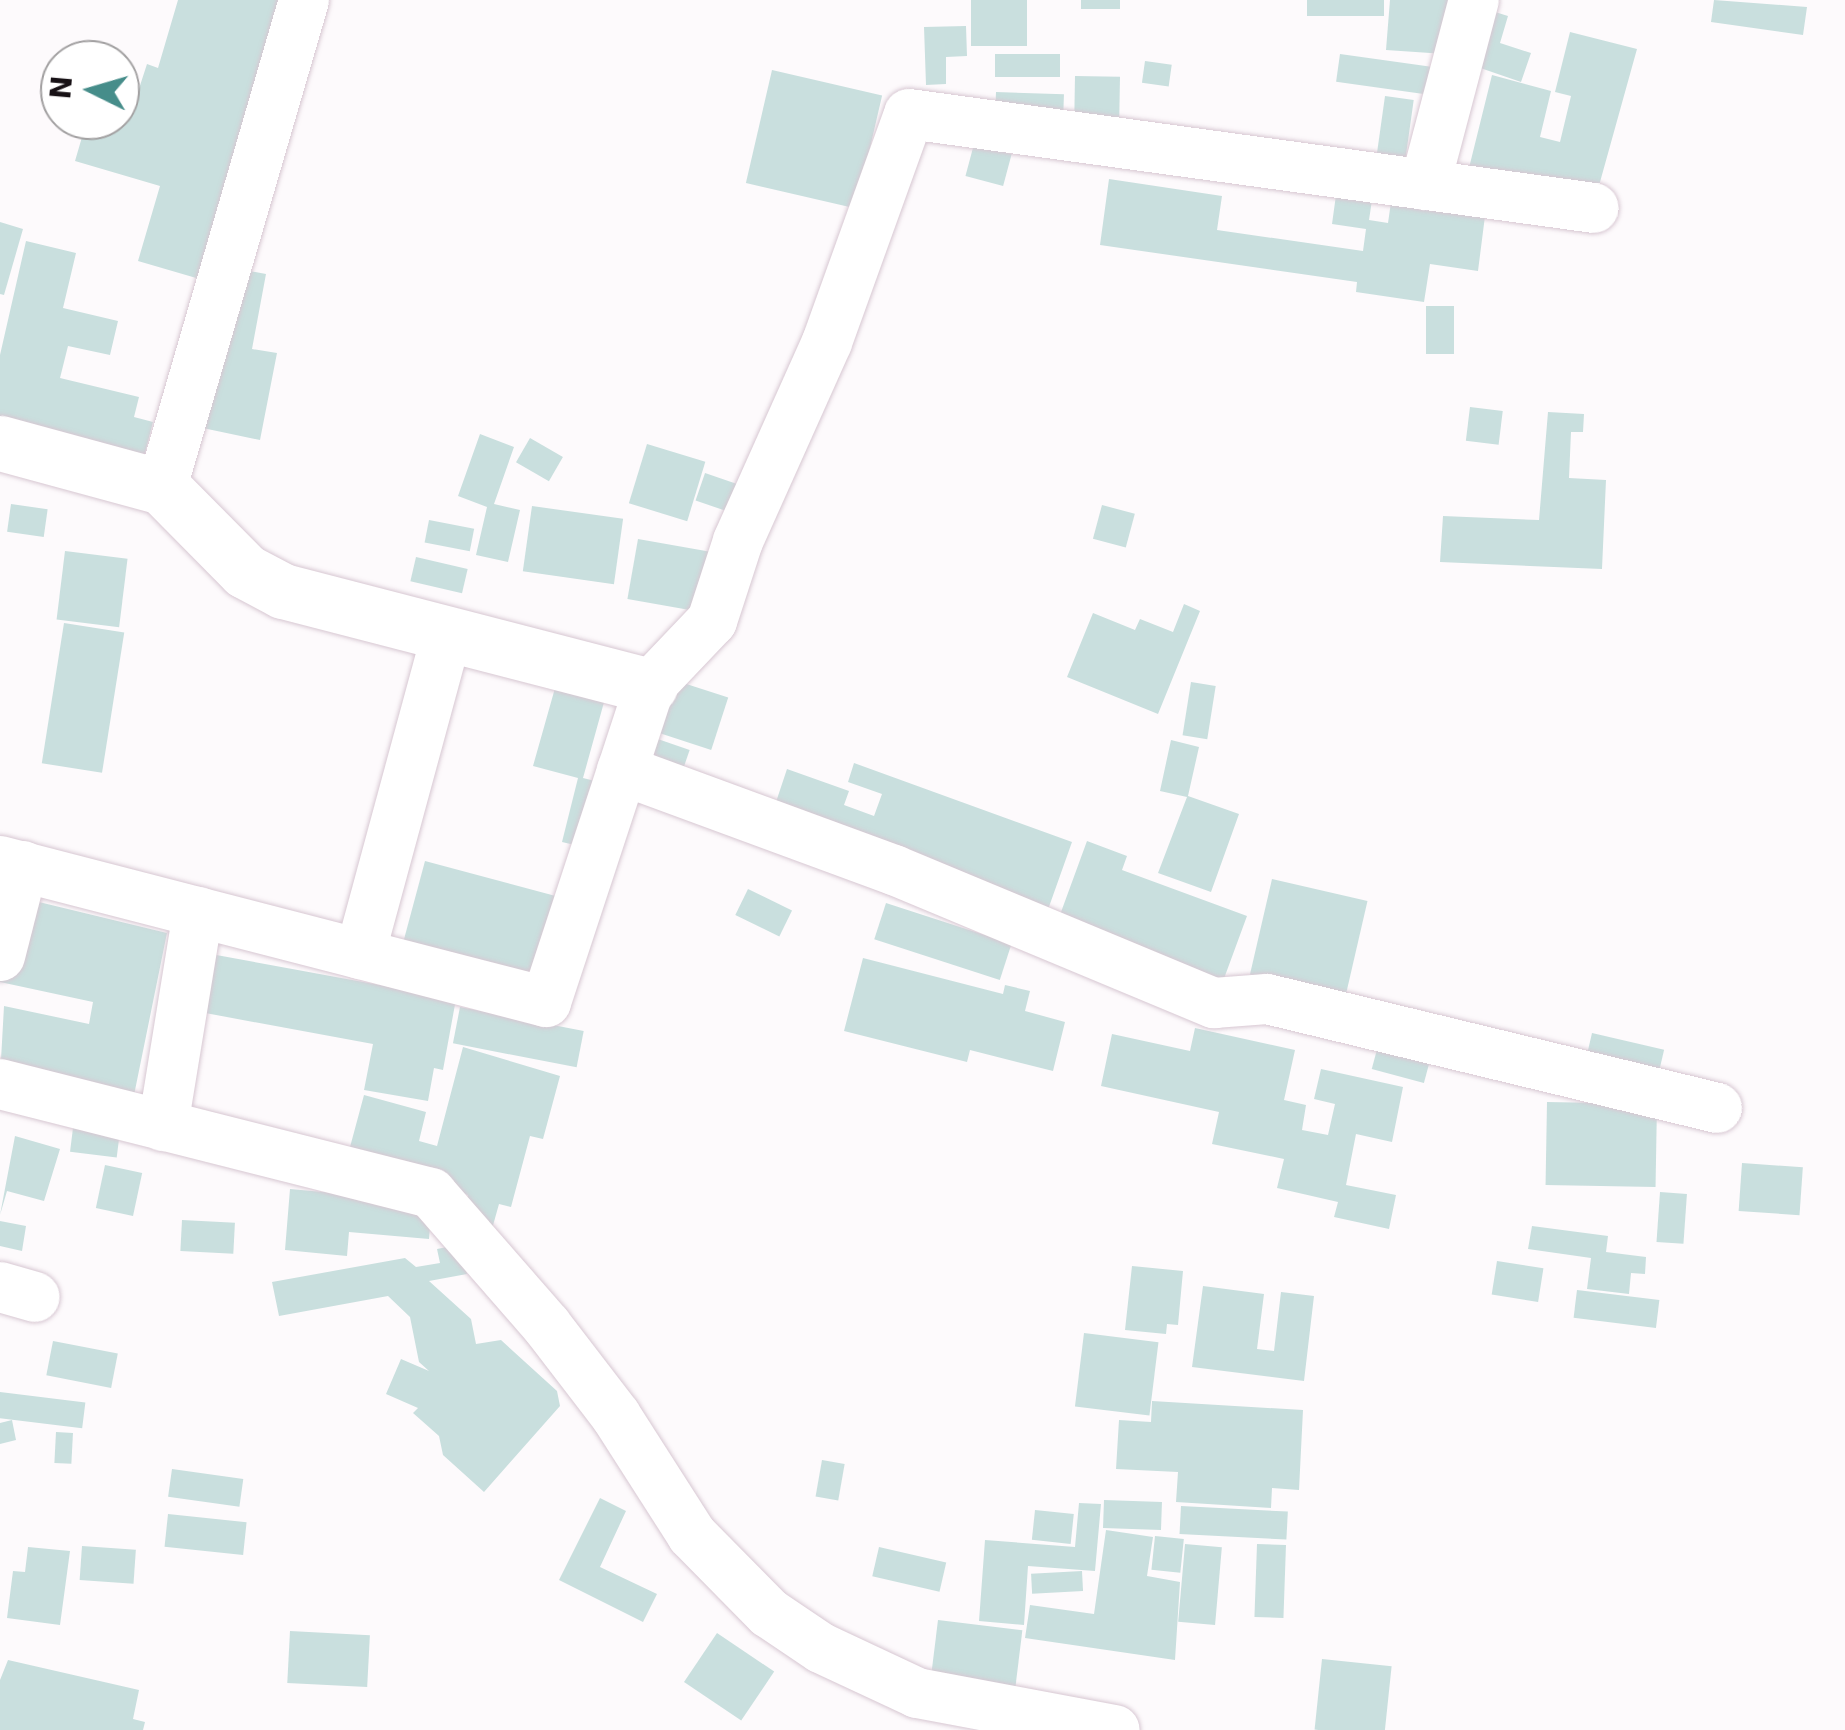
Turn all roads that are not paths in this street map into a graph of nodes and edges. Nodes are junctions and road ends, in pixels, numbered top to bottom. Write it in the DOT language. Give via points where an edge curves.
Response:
graph roads {
  1 [pos="304,0"];
  2 [pos="1474,0"];
  3 [pos="1425,185"];
  4 [pos="1594,208"];
  5 [pos="0,443"];
  6 [pos="162,487"];
  7 [pos="447,633"];
  8 [pos="650,686"];
  9 [pos="622,770"];
  10 [pos="12,863"];
  11 [pos="198,912"];
  12 [pos="360,954"];
  13 [pos="0,956"];
  14 [pos="0,1084"];
  15 [pos="1717,1108"];
  16 [pos="163,1126"];
  17 [pos="1012,1721"];
  18 [pos="1115,1730"];
  1 -- 6 [label="street"];
  2 -- 3 [label="street"];
  3 -- 4 [label="street"];
  3 -- 8 [label="street" via="909,114 827,342 738,541 712,621"];
  5 -- 6 [label="street"];
  6 -- 7 [label="street" via="245,571 283,591"];
  7 -- 8 [label="street"];
  7 -- 12 [label="street"];
  8 -- 9 [label="street"];
  9 -- 12 [label="street" via="546,1002"];
  9 -- 15 [label="street" via="894,870 1214,1003 1267,998"];
  10 -- 11 [label="street"];
  10 -- 13 [label="street"];
  11 -- 12 [label="street"];
  11 -- 16 [label="street"];
  14 -- 16 [label="street"];
  16 -- 17 [label="street" via="431,1193 616,1416 692,1536 769,1612 868,1674"];
  17 -- 18 [label="street"];
}
